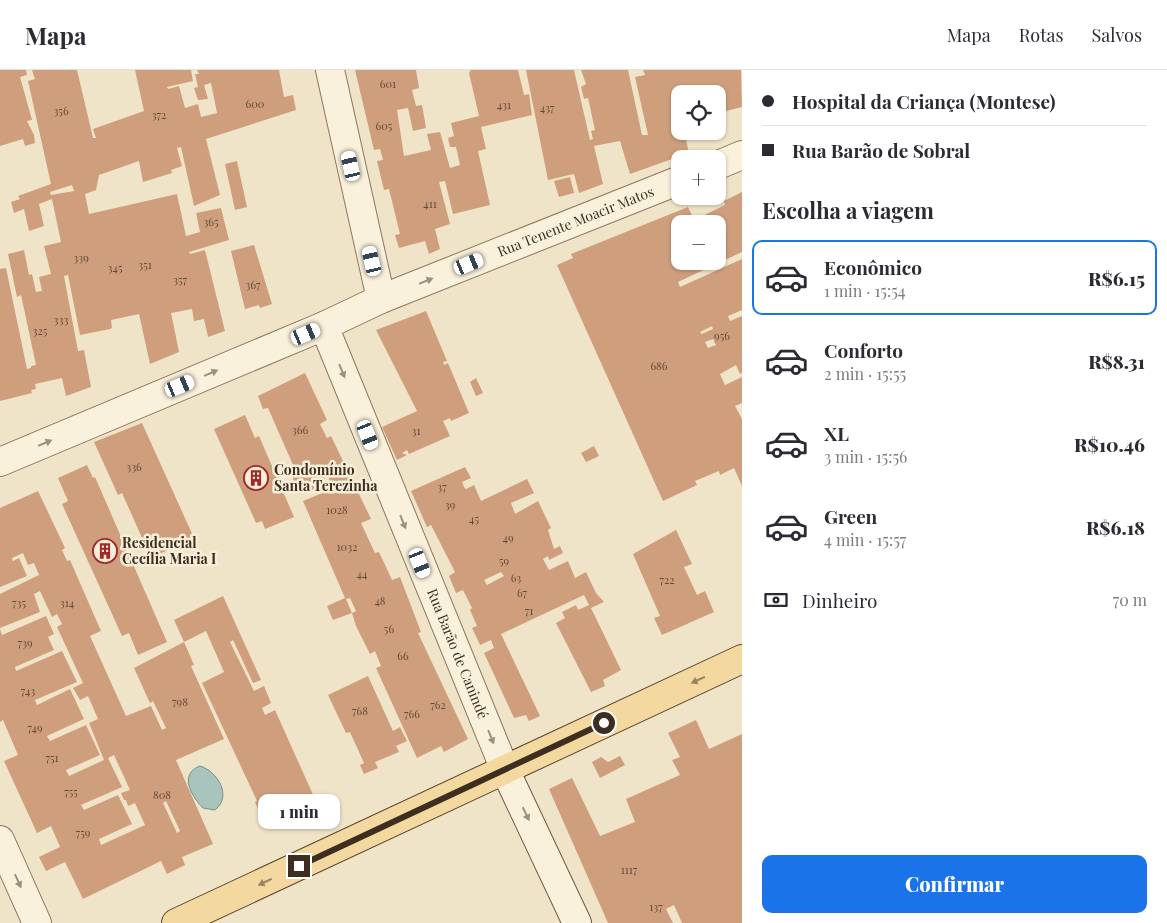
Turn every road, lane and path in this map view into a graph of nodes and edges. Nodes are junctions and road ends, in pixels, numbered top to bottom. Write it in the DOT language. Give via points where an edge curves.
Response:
graph roads {
  1 [pos="330,70"];
  2 [pos="742,155"];
  3 [pos="726,162"];
  4 [pos="671,184"];
  5 [pos="381,299"];
  6 [pos="324,326"];
  7 [pos="0,462"];
  8 [pos="742,659"];
  9 [pos="504,770"];
  10 [pos="0,840"];
  11 [pos="36,923"];
  12 [pos="176,923"];
  13 [pos="577,923"];
  1 -- 5 [label="street"];
  2 -- 3 [label="street"];
  5 -- 4 [label="street, Rua Tenente Moacir Matos, one-way"];
  5 -- 6 [label="street, Rua Tenente Moacir Matos"];
  7 -- 6 [label="street, Rua Tenente Moacir Matos, one-way"];
  6 -- 9 [label="street, Rua Barão de Canindé, one-way"];
  8 -- 9 [label="main road, one-way"];
  9 -- 12 [label="main road, one-way"];
  9 -- 13 [label="street, Rua Barão de Canindé, one-way"];
  10 -- 11 [label="street, one-way"];
}
